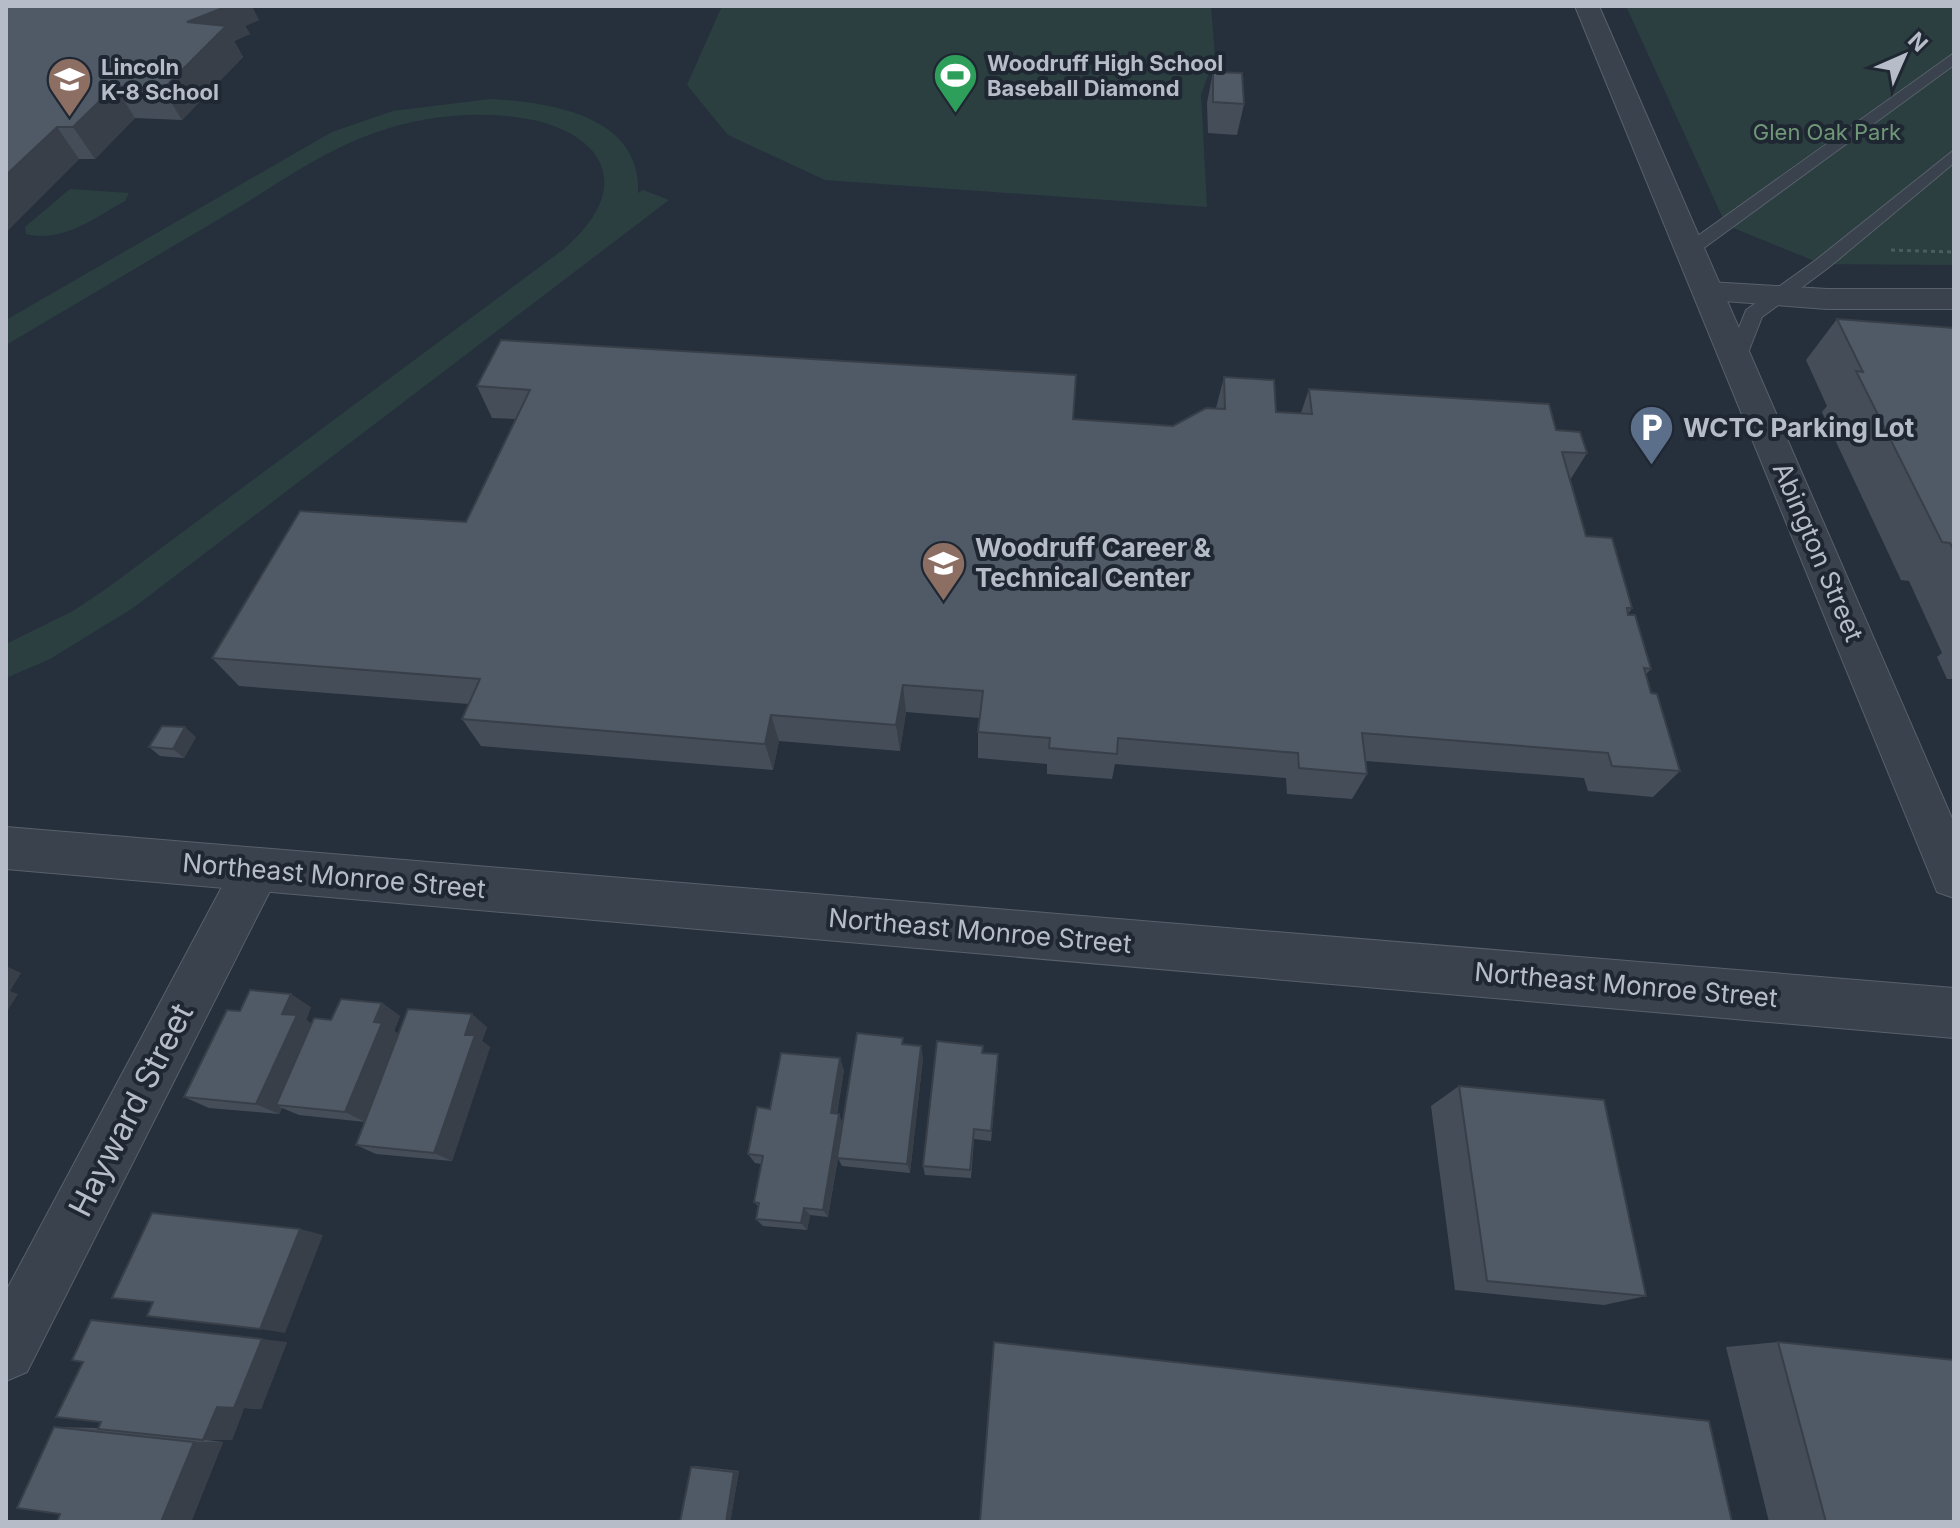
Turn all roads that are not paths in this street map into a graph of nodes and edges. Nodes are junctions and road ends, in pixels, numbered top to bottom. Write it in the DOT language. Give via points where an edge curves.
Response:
graph roads {
  1 [pos="1587,6"];
  2 [pos="1954,58"];
  3 [pos="1954,155"];
  4 [pos="1691,249"];
  5 [pos="1709,292"];
  6 [pos="1777,294"];
  7 [pos="1954,299"];
  8 [pos="1737,358"];
  9 [pos="6,848"];
  10 [pos="256,870"];
  11 [pos="1954,877"];
  12 [pos="1954,1013"];
  13 [pos="6,1351"];
  1 -- 4 [label="street, Abington Street"];
  2 -- 4 [label="lane"];
  3 -- 6 [label="lane" via="1822,264"];
  4 -- 5 [label="street, Abington Street"];
  5 -- 6 [label="street"];
  5 -- 8 [label="street, Abington Street"];
  6 -- 7 [label="street"];
  6 -- 8 [label="lane" via="1747,322"];
  8 -- 11 [label="street, Abington Street"];
  9 -- 10 [label="street, Northeast Monroe Street"];
  10 -- 12 [label="street, Northeast Monroe Street"];
  10 -- 13 [label="street, Hayward Street"];
}
